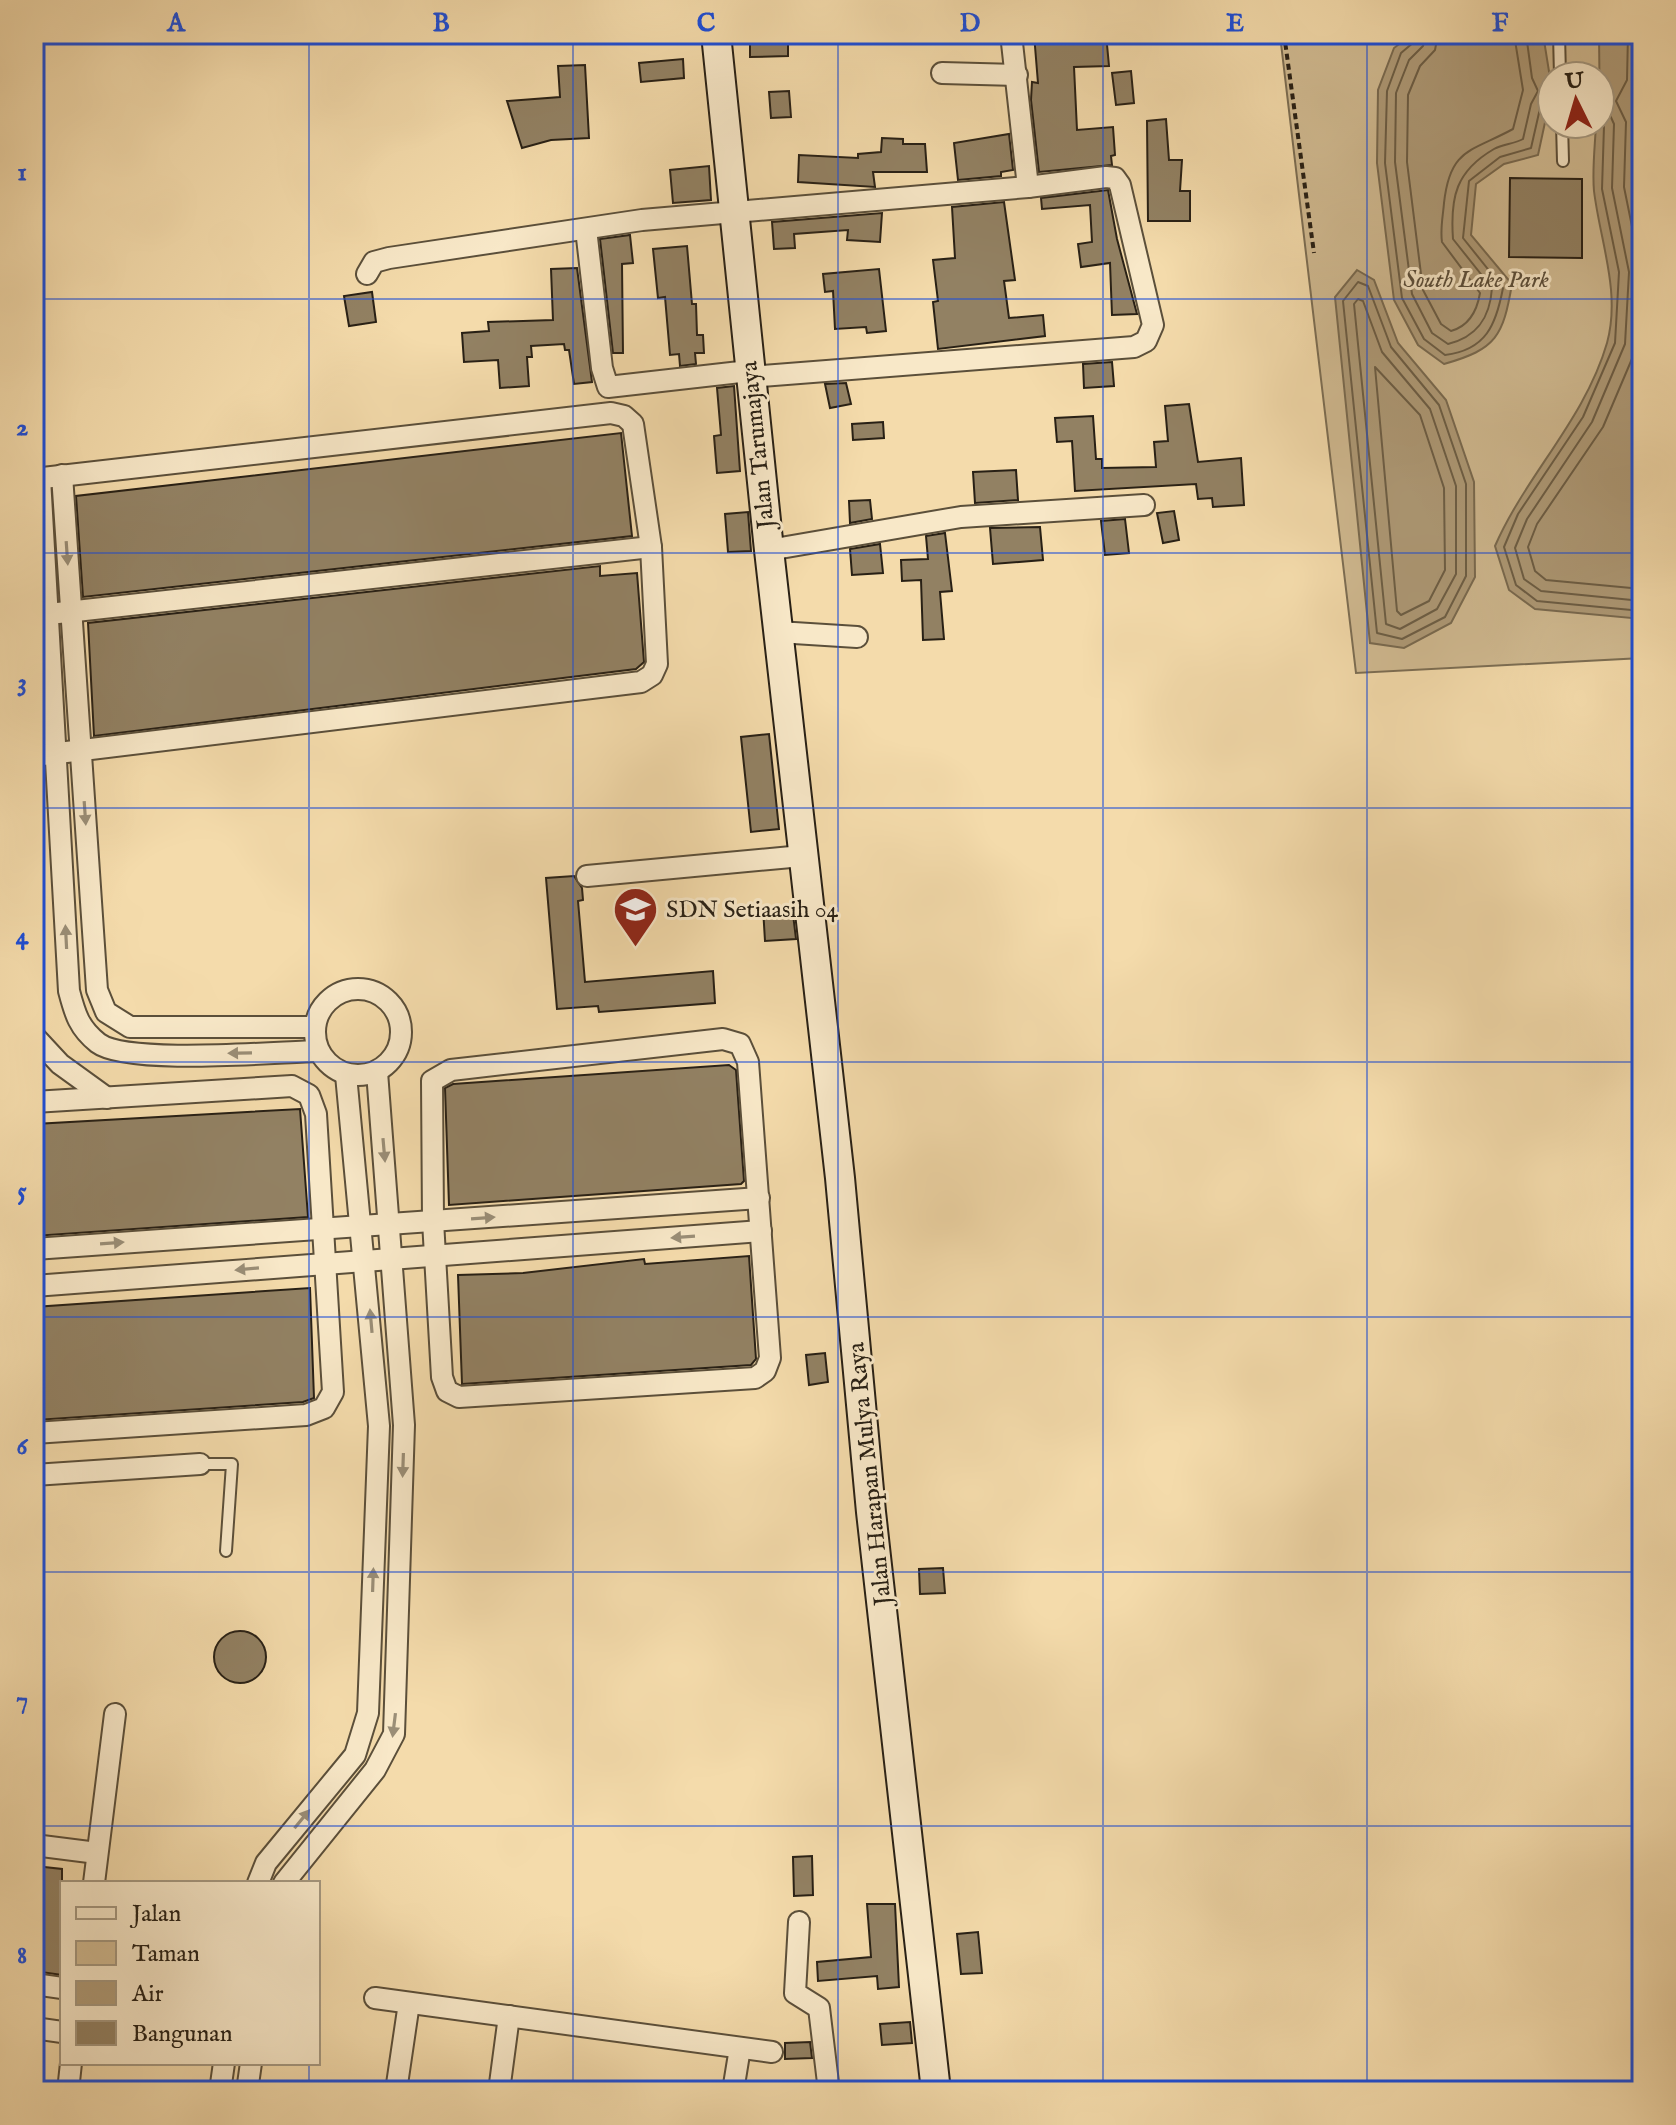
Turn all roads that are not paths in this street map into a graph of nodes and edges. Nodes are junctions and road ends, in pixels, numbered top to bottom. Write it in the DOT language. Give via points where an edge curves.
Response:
graph roads {
  1 [pos="716,34"];
  2 [pos="1011,34"];
  3 [pos="1559,34"];
  4 [pos="1560,60"];
  5 [pos="942,73"];
  6 [pos="1017,75"];
  7 [pos="1562,140"];
  8 [pos="1563,161"];
  9 [pos="1028,187"];
  10 [pos="743,212"];
  11 [pos="586,229"];
  12 [pos="367,274"];
  13 [pos="756,375"];
  14 [pos="62,475"];
  15 [pos="37,478"];
  16 [pos="1144,505"];
  17 [pos="651,547"];
  18 [pos="773,548"];
  19 [pos="71,612"];
  20 [pos="41,615"];
  21 [pos="788,633"];
  22 [pos="857,637"];
  23 [pos="81,749"];
  24 [pos="56,754"];
  25 [pos="34,756"];
  26 [pos="802,856"];
  27 [pos="587,876"];
  28 [pos="314,1027"];
  29 [pos="34,1036"];
  30 [pos="318,1051"];
  31 [pos="377,1072"];
  32 [pos="346,1075"];
  33 [pos="107,1098"];
  34 [pos="34,1102"];
  35 [pos="759,1198"];
  36 [pos="433,1221"];
  37 [pos="391,1224"];
  38 [pos="363,1226"];
  39 [pos="323,1229"];
  40 [pos="761,1231"];
  41 [pos="34,1249"];
  42 [pos="435,1254"];
  43 [pos="393,1257"];
  44 [pos="366,1259"];
  45 [pos="325,1262"];
  46 [pos="34,1286"];
  47 [pos="404,1425"];
  48 [pos="379,1426"];
  49 [pos="34,1433"];
  50 [pos="200,1464"];
  51 [pos="34,1475"];
  52 [pos="226,1551"];
  53 [pos="115,1714"];
  54 [pos="34,1845"];
  55 [pos="97,1853"];
  56 [pos="94,1881"];
  57 [pos="259,1881"];
  58 [pos="286,1881"];
  59 [pos="799,1922"];
  60 [pos="34,1984"];
  61 [pos="60,1988"];
  62 [pos="375,1998"];
  63 [pos="409,2003"];
  64 [pos="509,2016"];
  65 [pos="34,2028"];
  66 [pos="60,2032"];
  67 [pos="740,2048"];
  68 [pos="772,2052"];
  69 [pos="71,2065"];
  70 [pos="224,2065"];
  71 [pos="251,2065"];
  72 [pos="68,2091"];
  73 [pos="220,2091"];
  74 [pos="247,2091"];
  75 [pos="396,2091"];
  76 [pos="499,2091"];
  77 [pos="733,2091"];
  78 [pos="829,2091"];
  79 [pos="936,2091"];
  1 -- 10 [label="street, Jalan Tarumajaya"];
  2 -- 6 [label="street"];
  3 -- 4 [label="lane"];
  5 -- 6 [label="street"];
  6 -- 9 [label="street"];
  7 -- 8 [label="lane"];
  9 -- 10 [label="street"];
  9 -- 13 [label="street" via="1115,178 1153,325 1146,341 1134,347"];
  10 -- 11 [label="street"];
  10 -- 13 [label="street, Jalan Tarumajaya"];
  11 -- 12 [label="street" via="389,258 374,262"];
  11 -- 13 [label="street" via="608,387"];
  13 -- 18 [label="street, Jalan Tarumajaya"];
  14 -- 15 [label="street"];
  14 -- 17 [label="street" via="611,413 633,424"];
  14 -- 19 [label="street, one-way"];
  15 -- 20 [label="street"];
  16 -- 18 [label="street" via="961,517"];
  17 -- 19 [label="street"];
  17 -- 23 [label="street" via="657,664 641,682"];
  18 -- 21 [label="street, Jalan Tarumajaya"];
  19 -- 20 [label="street"];
  19 -- 23 [label="street"];
  20 -- 24 [label="street"];
  21 -- 22 [label="street"];
  21 -- 26 [label="street, Jalan Tarumajaya"];
  23 -- 24 [label="street"];
  23 -- 28 [label="street, one-way" via="97,990 106,1012 130,1027"];
  24 -- 25 [label="street"];
  30 -- 24 [label="street, one-way" via="134,1055 100,1045 77,1023 69,991"];
  26 -- 27 [label="street"];
  26 -- 79 [label="street, Jalan Harapan Mulya Raya"];
  28 -- 30 [label="street"];
  28 -- 31 [label="street" via="327,1000 355,987 385,996 402,1021 399,1051"];
  29 -- 33 [label="street" via="60,1064"];
  30 -- 32 [label="street"];
  31 -- 32 [label="street"];
  31 -- 37 [label="street, one-way"];
  32 -- 38 [label="street"];
  33 -- 34 [label="street"];
  33 -- 39 [label="street" via="292,1086 309,1095 316,1114"];
  36 -- 35 [label="street, one-way"];
  35 -- 36 [label="street" via="748,1062 740,1044 723,1039 451,1070 432,1081"];
  35 -- 40 [label="street"];
  36 -- 37 [label="street"];
  36 -- 42 [label="street"];
  37 -- 38 [label="street"];
  37 -- 43 [label="street"];
  38 -- 39 [label="street"];
  38 -- 44 [label="street"];
  41 -- 39 [label="street, one-way"];
  39 -- 45 [label="street"];
  40 -- 42 [label="street, one-way"];
  40 -- 42 [label="street" via="770,1358 755,1378 459,1397 447,1391 442,1377"];
  42 -- 43 [label="street"];
  43 -- 44 [label="street"];
  43 -- 47 [label="street"];
  44 -- 45 [label="street"];
  48 -- 44 [label="street, one-way"];
  45 -- 46 [label="street, one-way"];
  45 -- 49 [label="street" via="333,1392 324,1408 306,1415"];
  47 -- 48 [label="street"];
  47 -- 58 [label="street, one-way" via="394,1734 375,1770"];
  57 -- 48 [label="street, one-way" via="266,1863 355,1755 368,1713"];
  50 -- 51 [label="street"];
  50 -- 52 [label="lane" via="232,1464"];
  53 -- 55 [label="street"];
  54 -- 55 [label="street"];
  55 -- 56 [label="street"];
  59 -- 78 [label="street" via="795,1993 819,2008"];
  60 -- 61 [label="street"];
  62 -- 63 [label="street"];
  63 -- 64 [label="street"];
  63 -- 75 [label="street"];
  64 -- 67 [label="street"];
  64 -- 76 [label="street"];
  65 -- 66 [label="street"];
  67 -- 68 [label="street"];
  67 -- 77 [label="street"];
  69 -- 72 [label="street"];
  70 -- 73 [label="street"];
  71 -- 74 [label="street"];
}
